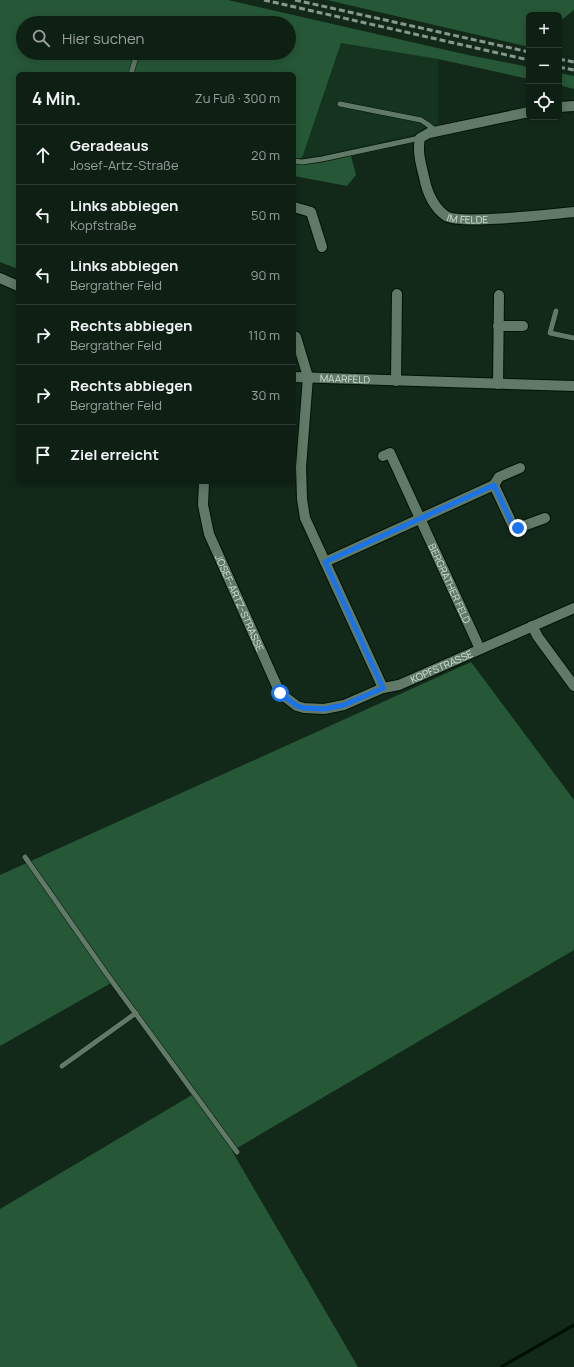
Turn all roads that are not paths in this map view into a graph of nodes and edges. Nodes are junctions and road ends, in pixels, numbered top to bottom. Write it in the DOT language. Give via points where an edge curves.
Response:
graph roads {
  1 [pos="136,60"];
  2 [pos="132,72"];
  3 [pos="340,104"];
  4 [pos="574,106"];
  5 [pos="562,107"];
  6 [pos="526,113"];
  7 [pos="436,132"];
  8 [pos="420,138"];
  9 [pos="296,161"];
  10 [pos="296,208"];
  11 [pos="574,212"];
  12 [pos="322,247"];
  13 [pos="0,278"];
  14 [pos="16,285"];
  15 [pos="397,294"];
  16 [pos="499,295"];
  17 [pos="556,311"];
  18 [pos="498,326"];
  19 [pos="523,326"];
  20 [pos="296,337"];
  21 [pos="574,338"];
  22 [pos="296,377"];
  23 [pos="308,377"];
  24 [pos="396,381"];
  25 [pos="498,384"];
  26 [pos="574,386"];
  27 [pos="383,456"];
  28 [pos="520,468"];
  29 [pos="204,484"];
  30 [pos="494,485"];
  31 [pos="420,518"];
  32 [pos="545,518"];
  33 [pos="325,562"];
  34 [pos="574,608"];
  35 [pos="532,626"];
  36 [pos="480,649"];
  37 [pos="574,686"];
  38 [pos="383,688"];
  39 [pos="304,708"];
  40 [pos="25,857"];
  41 [pos="136,1013"];
  42 [pos="62,1066"];
  43 [pos="237,1152"];
  1 -- 2 [label="lane"];
  3 -- 7 [label="lane" via="421,120"];
  4 -- 5 [label="street"];
  6 -- 7 [label="street"];
  7 -- 8 [label="street"];
  8 -- 9 [label="lane" via="322,159"];
  8 -- 11 [label="street, IM FELDE" via="419,155 426,186 432,201 448,217 478,220"];
  10 -- 12 [label="street" via="311,212"];
  13 -- 14 [label="street"];
  15 -- 24 [label="street"];
  16 -- 18 [label="street"];
  17 -- 21 [label="lane" via="550,333"];
  18 -- 19 [label="street"];
  18 -- 25 [label="street"];
  20 -- 23 [label="street"];
  22 -- 23 [label="street, MAARFELD"];
  23 -- 24 [label="street, MAARFELD"];
  23 -- 33 [label="street" via="301,466 302,499 305,518"];
  24 -- 25 [label="street, MAARFELD"];
  25 -- 26 [label="street, MAARFELD"];
  27 -- 31 [label="street, BERGRATHER FELD" via="390,453"];
  28 -- 30 [label="street" via="499,477"];
  29 -- 39 [label="street, JOSEF-ARTZ-STRASSE" via="203,505 209,534 280,693 297,706"];
  30 -- 31 [label="street"];
  30 -- 32 [label="street" via="514,528"];
  31 -- 33 [label="street"];
  31 -- 36 [label="street, BERGRATHER FELD"];
  33 -- 38 [label="street"];
  34 -- 35 [label="street, KOPFSTRASSE"];
  35 -- 36 [label="street, KOPFSTRASSE"];
  35 -- 37 [label="street"];
  36 -- 38 [label="street, KOPFSTRASSE" via="399,685"];
  38 -- 39 [label="street, KOPFSTRASSE" via="344,705 324,709"];
  40 -- 41 [label="lane"];
  41 -- 42 [label="lane"];
  41 -- 43 [label="lane"];
}
